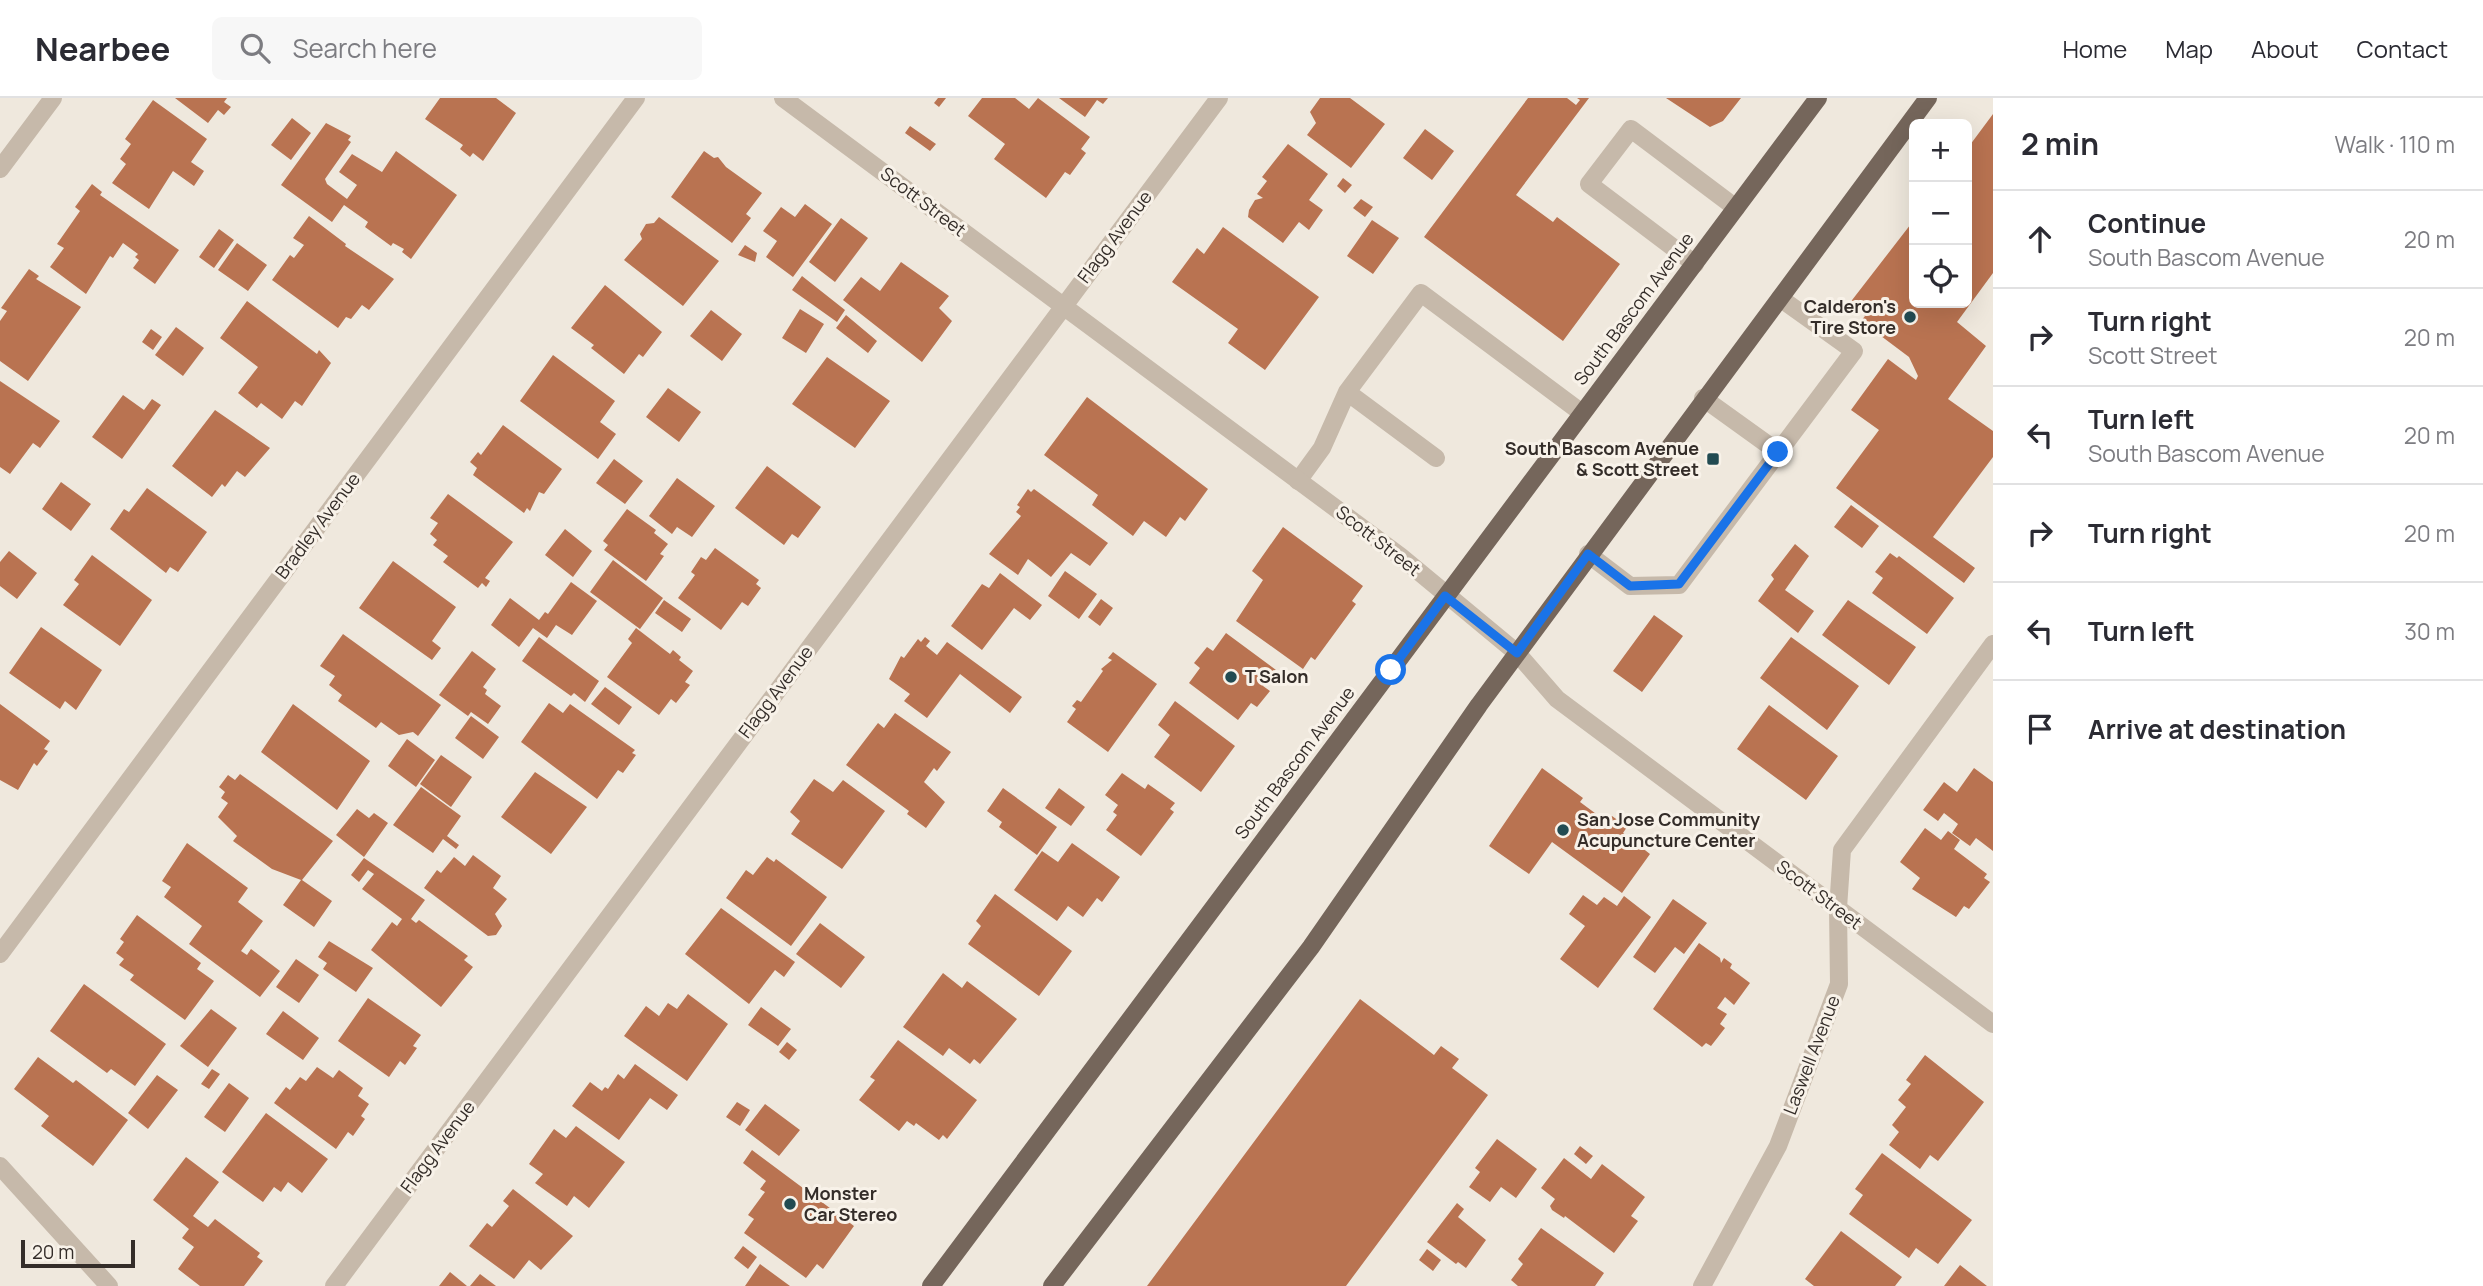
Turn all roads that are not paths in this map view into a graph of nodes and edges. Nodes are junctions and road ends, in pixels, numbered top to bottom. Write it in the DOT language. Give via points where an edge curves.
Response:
graph roads {
  1 [pos="53,98"];
  2 [pos="636,98"];
  3 [pos="783,98"];
  4 [pos="1219,98"];
  5 [pos="1818,98"];
  6 [pos="1928,98"];
  7 [pos="0,169"];
  8 [pos="1736,208"];
  9 [pos="1695,264"];
  10 [pos="1780,298"];
  11 [pos="1063,307"];
  12 [pos="1347,392"];
  13 [pos="1703,398"];
  14 [pos="1582,413"];
  15 [pos="1778,452"];
  16 [pos="1436,458"];
  17 [pos="1298,481"];
  18 [pos="1588,554"];
  19 [pos="1445,596"];
  20 [pos="1993,644"];
  21 [pos="1517,653"];
  22 [pos="1838,908"];
  23 [pos="0,954"];
  24 [pos="1993,1024"];
  25 [pos="0,1166"];
  26 [pos="109,1286"];
  27 [pos="334,1286"];
  28 [pos="931,1286"];
  29 [pos="1052,1286"];
  30 [pos="1702,1286"];
  1 -- 7 [label="street"];
  2 -- 23 [label="street, Bradley Avenue"];
  3 -- 11 [label="street, Scott Street"];
  4 -- 11 [label="street, Flagg Avenue"];
  5 -- 8 [label="main road, South Bascom Avenue"];
  6 -- 10 [label="main road"];
  8 -- 9 [label="main road, South Bascom Avenue"];
  8 -- 9 [label="street" via="1631,129 1590,184"];
  9 -- 14 [label="main road, South Bascom Avenue"];
  10 -- 13 [label="main road"];
  10 -- 15 [label="street" via="1854,351"];
  11 -- 17 [label="street, Scott Street"];
  11 -- 27 [label="street, Flagg Avenue"];
  12 -- 14 [label="street" via="1421,293"];
  12 -- 16 [label="street"];
  12 -- 17 [label="street" via="1322,448"];
  13 -- 15 [label="street"];
  13 -- 18 [label="main road"];
  14 -- 19 [label="main road, South Bascom Avenue"];
  15 -- 18 [label="street" via="1679,584 1630,586"];
  17 -- 19 [label="street, Scott Street" via="1400,556"];
  18 -- 21 [label="main road"];
  19 -- 21 [label="street, Scott Street"];
  19 -- 28 [label="main road, South Bascom Avenue"];
  20 -- 22 [label="street, Laswell Avenue" via="1842,850"];
  21 -- 22 [label="street, Scott Street" via="1557,699"];
  21 -- 29 [label="main road" via="1311,947"];
  22 -- 24 [label="street, Scott Street"];
  22 -- 30 [label="street, Laswell Avenue" via="1839,984 1778,1146"];
  25 -- 26 [label="street"];
}
